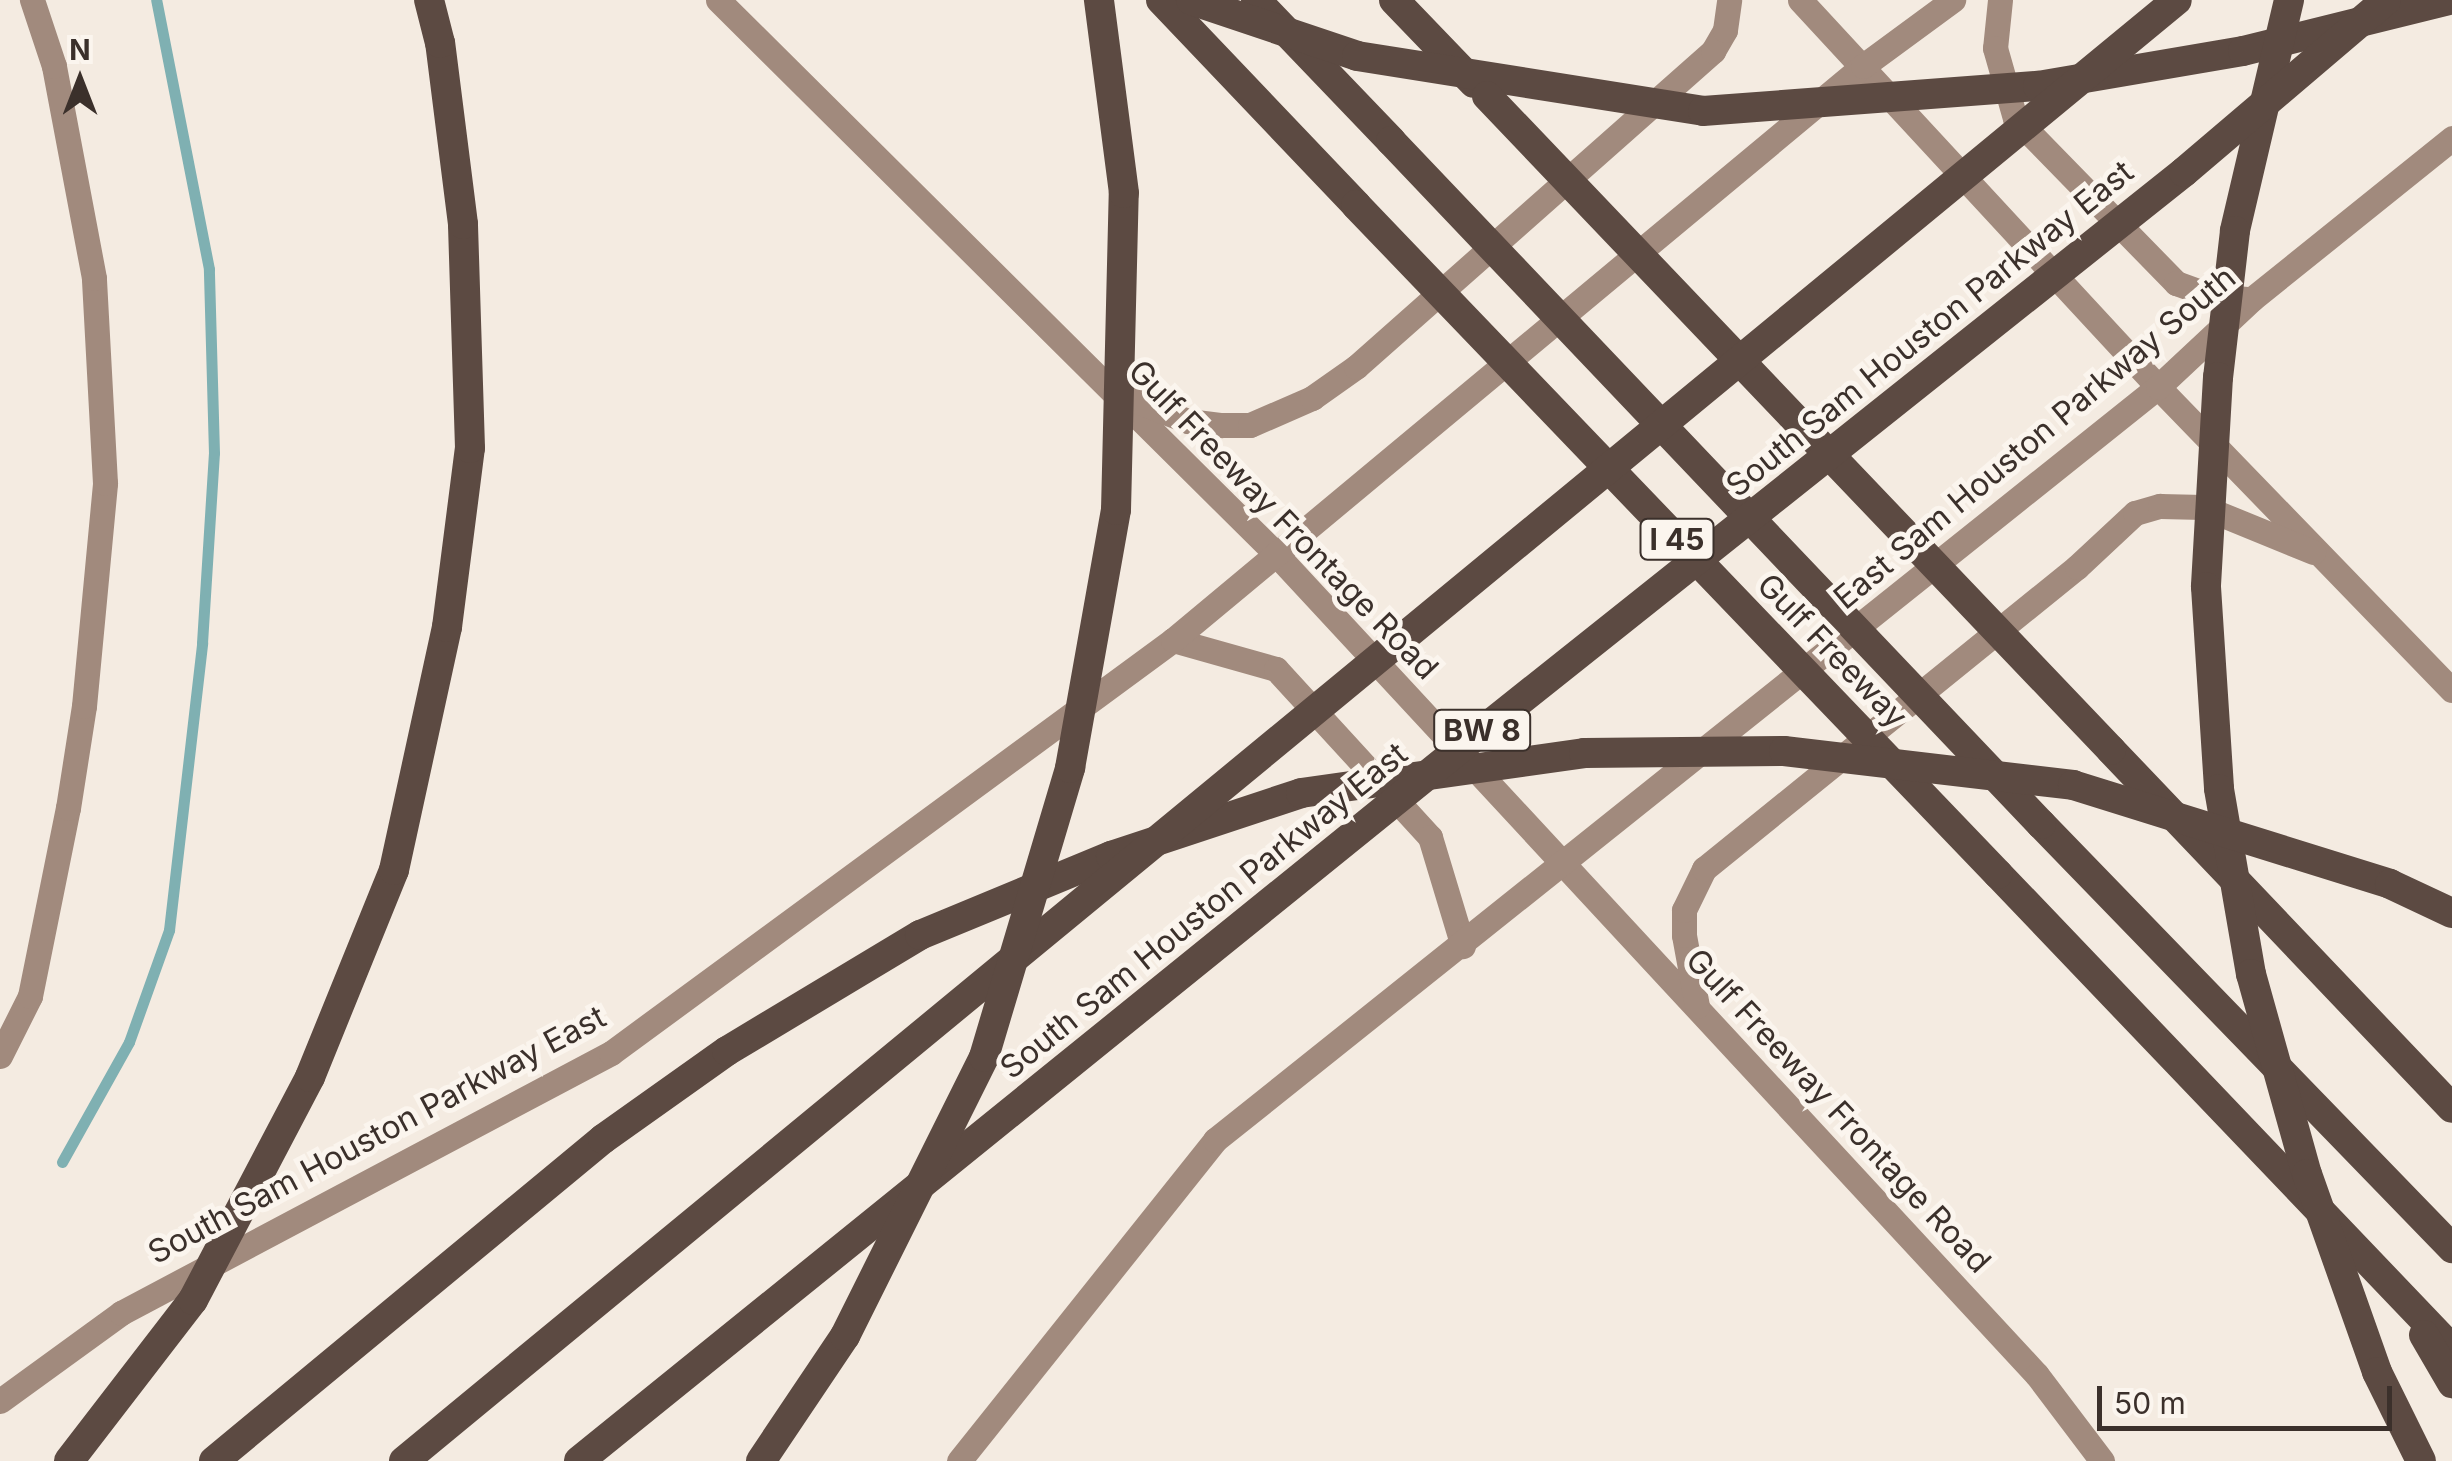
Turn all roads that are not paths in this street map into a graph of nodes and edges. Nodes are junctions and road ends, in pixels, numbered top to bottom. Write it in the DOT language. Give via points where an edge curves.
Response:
graph roads {
  1 [pos="32,0"];
  2 [pos="429,0"];
  3 [pos="718,0"];
  4 [pos="1099,0"];
  5 [pos="1161,0"];
  6 [pos="1191,0"];
  7 [pos="1256,0"];
  8 [pos="1394,0"];
  9 [pos="1729,0"];
  10 [pos="1800,0"];
  11 [pos="1952,0"];
  12 [pos="2000,0"];
  13 [pos="2177,0"];
  14 [pos="2289,0"];
  15 [pos="2386,0"];
  16 [pos="2449,0"];
  17 [pos="1863,66"];
  18 [pos="2452,138"];
  19 [pos="2252,300"];
  20 [pos="2158,387"];
  21 [pos="1111,391"];
  22 [pos="1276,554"];
  23 [pos="2322,556"];
  24 [pos="1174,640"];
  25 [pos="2452,690"];
  26 [pos="1565,862"];
  27 [pos="2452,914"];
  28 [pos="1463,946"];
  29 [pos="1698,1006"];
  30 [pos="0,1056"];
  31 [pos="2452,1108"];
  32 [pos="2452,1248"];
  33 [pos="2399,1294"];
  34 [pos="2452,1350"];
  35 [pos="2452,1383"];
  36 [pos="0,1401"];
  37 [pos="69,1461"];
  38 [pos="214,1461"];
  39 [pos="404,1461"];
  40 [pos="579,1461"];
  41 [pos="761,1461"];
  42 [pos="959,1461"];
  43 [pos="2102,1461"];
  44 [pos="2420,1461"];
  1 -- 30 [label="main road" via="54,66 94,278 105,483 68,808 30,996"];
  2 -- 37 [label="highway, bridge" via="463,224 470,448 447,627 394,870 310,1077 193,1300"];
  3 -- 21 [label="main road, Gulf Freeway Frontage Road"];
  4 -- 41 [label="highway, bridge" via="1124,193 1116,510 1070,768 984,1056 845,1336"];
  5 -- 33 [label="highway, Gulf Freeway / I 45, bridge"];
  6 -- 16 [label="highway, bridge" via="1357,56 1702,110 2038,86 2243,51"];
  7 -- 32 [label="highway, Gulf Freeway, bridge"];
  8 -- 31 [label="highway, bridge"];
  9 -- 21 [label="main road" via="1714,50 1356,367 1312,398 1250,425 1222,426 1188,421"];
  10 -- 17 [label="main road"];
  11 -- 17 [label="main road"];
  12 -- 19 [label="main road" via="1995,48 2016,118 2176,283"];
  13 -- 39 [label="highway, bridge"];
  14 -- 44 [label="highway, bridge" via="2235,231 2218,377 2206,587 2219,789 2251,974 2306,1174 2377,1372"];
  15 -- 40 [label="highway, South Sam Houston Parkway East / BW 8, bridge" via="2184,172"];
  17 -- 20 [label="main road"];
  17 -- 22 [label="main road, South Sam Houston Parkway East"];
  18 -- 19 [label="main road, East Sam Houston Parkway South"];
  19 -- 20 [label="main road, East Sam Houston Parkway South"];
  20 -- 23 [label="main road"];
  20 -- 26 [label="main road, East Sam Houston Parkway South"];
  21 -- 22 [label="main road, Gulf Freeway Frontage Road"];
  22 -- 24 [label="main road, South Sam Houston Parkway East"];
  22 -- 26 [label="main road, Gulf Freeway Frontage Road"];
  23 -- 25 [label="main road"];
  23 -- 29 [label="main road" via="2203,506 2135,513 1704,869 1684,910"];
  24 -- 28 [label="main road" via="1276,668 1430,837"];
  24 -- 36 [label="main road, South Sam Houston Parkway East" via="610,1053 121,1313"];
  26 -- 28 [label="main road"];
  26 -- 29 [label="main road, Gulf Freeway Frontage Road"];
  27 -- 38 [label="highway, bridge" via="2390,884 2073,785 1784,751 1584,754 1301,793 1110,856 920,935 727,1051 603,1139"];
  28 -- 42 [label="main road" via="1215,1140"];
  29 -- 43 [label="main road, Gulf Freeway Frontage Road" via="2037,1375"];
  33 -- 34 [label="highway, Gulf Freeway / I 45"];
  33 -- 35 [label="highway"];
}
